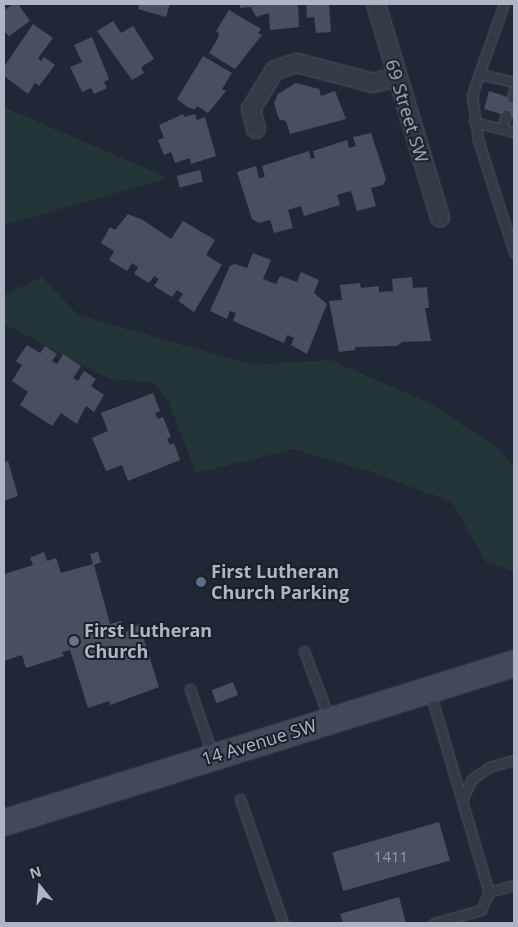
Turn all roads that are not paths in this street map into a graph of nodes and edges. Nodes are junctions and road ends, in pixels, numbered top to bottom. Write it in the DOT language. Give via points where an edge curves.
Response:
graph roads {
  1 [pos="376,4"];
  2 [pos="504,4"];
  3 [pos="479,74"];
  4 [pos="397,77"];
  5 [pos="514,82"];
  6 [pos="506,115"];
  7 [pos="474,122"];
  8 [pos="502,129"];
  9 [pos="256,130"];
  10 [pos="514,132"];
  11 [pos="440,218"];
  12 [pos="514,252"];
  13 [pos="304,651"];
  14 [pos="508,662"];
  15 [pos="190,689"];
  16 [pos="430,689"];
  17 [pos="330,720"];
  18 [pos="213,756"];
  19 [pos="514,760"];
  20 [pos="240,799"];
  21 [pos="462,800"];
  22 [pos="4,822"];
  23 [pos="514,884"];
  24 [pos="489,892"];
  25 [pos="283,923"];
  26 [pos="434,923"];
  1 -- 4 [label="street, 69 Street SW"];
  2 -- 3 [label="lane"];
  3 -- 5 [label="lane"];
  3 -- 7 [label="lane" via="472,94"];
  4 -- 9 [label="street" via="373,83 297,63 275,70 251,109"];
  4 -- 11 [label="street, 69 Street SW"];
  6 -- 8 [label="lane"];
  7 -- 8 [label="lane"];
  7 -- 12 [label="lane"];
  8 -- 10 [label="lane"];
  13 -- 17 [label="lane"];
  14 -- 16 [label="street, 14 Avenue SW"];
  15 -- 18 [label="lane"];
  16 -- 17 [label="street, 14 Avenue SW"];
  16 -- 21 [label="lane"];
  17 -- 18 [label="street, 14 Avenue SW"];
  18 -- 22 [label="street, 14 Avenue SW"];
  19 -- 21 [label="lane" via="489,767 472,780"];
  20 -- 25 [label="lane"];
  21 -- 24 [label="lane"];
  23 -- 24 [label="lane"];
  24 -- 26 [label="lane" via="480,910"];
}
